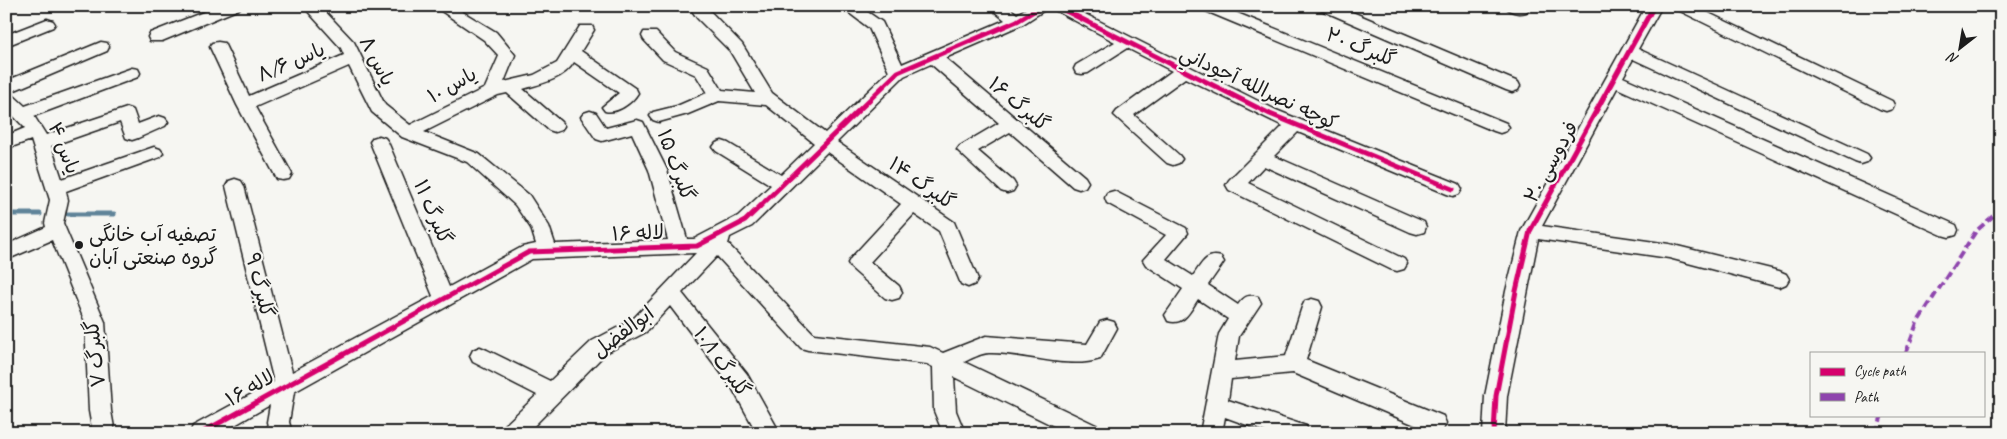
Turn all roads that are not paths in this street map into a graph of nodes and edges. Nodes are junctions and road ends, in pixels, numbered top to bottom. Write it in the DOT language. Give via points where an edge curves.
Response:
graph roads {
  1 [pos="234,6"];
  2 [pos="312,6"];
  3 [pos="442,6"];
  4 [pos="697,6"];
  5 [pos="848,6"];
  6 [pos="996,6"];
  7 [pos="1042,6"];
  8 [pos="1056,6"];
  9 [pos="1206,6"];
  10 [pos="1324,6"];
  11 [pos="1654,6"];
  12 [pos="1681,6"];
  13 [pos="1017,22"];
  14 [pos="47,24"];
  15 [pos="586,30"];
  16 [pos="650,36"];
  17 [pos="156,37"];
  18 [pos="6,41"];
  19 [pos="1126,42"];
  20 [pos="218,46"];
  21 [pos="101,47"];
  22 [pos="1629,51"];
  23 [pos="572,53"];
  24 [pos="353,58"];
  25 [pos="933,58"];
  26 [pos="1082,69"];
  27 [pos="1184,71"];
  28 [pos="898,72"];
  29 [pos="132,73"];
  30 [pos="1614,80"];
  31 [pos="510,86"];
  32 [pos="1512,86"];
  33 [pos="6,88"];
  34 [pos="492,91"];
  35 [pos="717,94"];
  36 [pos="6,98"];
  37 [pos="770,100"];
  38 [pos="1886,104"];
  39 [pos="245,105"];
  40 [pos="611,107"];
  41 [pos="21,114"];
  42 [pos="658,116"];
  43 [pos="590,117"];
  44 [pos="159,122"];
  45 [pos="1011,124"];
  46 [pos="1295,124"];
  47 [pos="555,126"];
  48 [pos="1500,128"];
  49 [pos="408,133"];
  50 [pos="38,137"];
  51 [pos="379,142"];
  52 [pos="826,142"];
  53 [pos="6,143"];
  54 [pos="722,147"];
  55 [pos="154,153"];
  56 [pos="1262,158"];
  57 [pos="1861,158"];
  58 [pos="1173,159"];
  59 [pos="283,174"];
  60 [pos="1079,182"];
  61 [pos="783,184"];
  62 [pos="235,186"];
  63 [pos="1007,186"];
  64 [pos="56,188"];
  65 [pos="1453,188"];
  66 [pos="1114,198"];
  67 [pos="913,203"];
  68 [pos="55,226"];
  69 [pos="731,228"];
  70 [pos="1417,228"];
  71 [pos="1949,230"];
  72 [pos="1530,231"];
  73 [pos="716,244"];
  74 [pos="679,246"];
  75 [pos="547,251"];
  76 [pos="6,253"];
  77 [pos="1214,262"];
  78 [pos="1397,264"];
  79 [pos="968,279"];
  80 [pos="1779,279"];
  81 [pos="1194,287"];
  82 [pos="892,292"];
  83 [pos="670,293"];
  84 [pos="444,299"];
  85 [pos="1312,308"];
  86 [pos="1175,315"];
  87 [pos="1107,328"];
  88 [pos="480,356"];
  89 [pos="943,362"];
  90 [pos="1294,364"];
  91 [pos="1223,371"];
  92 [pos="285,385"];
  93 [pos="554,393"];
  94 [pos="1216,405"];
  95 [pos="1434,423"];
  96 [pos="104,433"];
  97 [pos="201,433"];
  98 [pos="281,433"];
  99 [pos="512,433"];
  100 [pos="770,433"];
  101 [pos="954,433"];
  102 [pos="1090,433"];
  103 [pos="1212,433"];
  104 [pos="1298,433"];
  105 [pos="1494,433"];
  1 -- 17 [label="street"];
  2 -- 24 [label="street, یاس ۸" via="348,46"];
  3 -- 34 [label="street, یاس ۱۰" via="490,36 507,54"];
  4 -- 37 [label="street" via="736,48"];
  5 -- 28 [label="street" via="876,25"];
  6 -- 13 [label="street"];
  7 -- 13 [label="street, لاله ۱۶"];
  8 -- 19 [label="street, كوچه نصرالله آجوداني"];
  9 -- 48 [label="street, گلبرگ ۲۰"];
  10 -- 32 [label="street"];
  11 -- 22 [label="street, فردوسی ۲۰"];
  12 -- 38 [label="street"];
  13 -- 25 [label="street, لاله ۱۶"];
  14 -- 18 [label="street"];
  15 -- 23 [label="street"];
  16 -- 35 [label="street" via="669,56 702,71"];
  19 -- 26 [label="street"];
  19 -- 27 [label="street, كوچه نصرالله آجوداني"];
  20 -- 39 [label="street"];
  21 -- 33 [label="street"];
  22 -- 30 [label="street, فردوسی ۲۰"];
  22 -- 57 [label="street"];
  23 -- 31 [label="street" via="563,67 539,79"];
  23 -- 40 [label="street" via="630,92"];
  24 -- 39 [label="street, یاس ۸/۶"];
  24 -- 49 [label="street, یاس ۸" via="378,108"];
  25 -- 28 [label="street, لاله ۱۶"];
  25 -- 45 [label="street, گلبرگ ۱۶"];
  27 -- 46 [label="street, كوچه نصرالله آجوداني"];
  27 -- 58 [label="street" via="1123,115"];
  28 -- 52 [label="street, لاله ۱۶"];
  29 -- 41 [label="street"];
  30 -- 71 [label="street"];
  30 -- 72 [label="street, فردوسی ۲۰"];
  31 -- 34 [label="street"];
  31 -- 47 [label="street"];
  34 -- 49 [label="street, یاس ۱۰"];
  35 -- 37 [label="street"];
  35 -- 42 [label="street" via="682,110"];
  36 -- 41 [label="street, یاس ۴"];
  37 -- 52 [label="street"];
  39 -- 59 [label="street"];
  41 -- 50 [label="street, یاس ۴"];
  43 -- 74 [label="street, گلبرگ ۱۵" via="602,135 637,126 658,170"];
  44 -- 50 [label="street" via="132,134 128,114"];
  45 -- 60 [label="street, گلبرگ ۱۶"];
  45 -- 63 [label="street" via="966,150"];
  46 -- 56 [label="street"];
  46 -- 65 [label="street, كوچه نصرالله آجوداني"];
  49 -- 75 [label="street, یاس ۸" via="473,158 522,200 540,226"];
  50 -- 53 [label="street"];
  50 -- 64 [label="street, یاس ۴"];
  51 -- 84 [label="street, گلبرگ ۱۱"];
  52 -- 61 [label="street, لاله ۱۶"];
  52 -- 67 [label="street, گلبرگ ۱۴"];
  54 -- 61 [label="street"];
  55 -- 64 [label="street"];
  56 -- 70 [label="street"];
  56 -- 78 [label="street" via="1234,185"];
  61 -- 69 [label="street, لاله ۱۶" via="745,221"];
  62 -- 92 [label="street, گلبرگ ۹"];
  64 -- 68 [label="street, یاس ۴" via="59,200"];
  66 -- 81 [label="street" via="1179,233 1153,260"];
  67 -- 79 [label="street, گلبرگ ۱۴" via="947,227"];
  67 -- 82 [label="street" via="858,262"];
  68 -- 76 [label="street"];
  68 -- 96 [label="street, گلبرگ ۷" via="95,322"];
  69 -- 73 [label="street, ابوالفضل"];
  69 -- 74 [label="street, لاله ۱۶" via="697,246"];
  72 -- 80 [label="street" via="1669,251"];
  72 -- 105 [label="street, فردوسی ۲۰" via="1496,396"];
  73 -- 83 [label="street, ابوالفضل"];
  73 -- 89 [label="street" via="808,342 930,356"];
  74 -- 75 [label="street, لاله ۱۶"];
  75 -- 84 [label="street, لاله ۱۶" via="529,252"];
  77 -- 81 [label="street"];
  81 -- 86 [label="street"];
  81 -- 91 [label="street" via="1246,310 1229,334"];
  83 -- 93 [label="street, ابوالفضل" via="639,326 600,347"];
  83 -- 100 [label="street, گلبرگ ۱۰/۱" via="739,380"];
  84 -- 92 [label="street, لاله ۱۶"];
  85 -- 90 [label="street"];
  87 -- 89 [label="street" via="1093,353 986,344"];
  88 -- 93 [label="street"];
  89 -- 101 [label="street" via="945,411"];
  89 -- 102 [label="street"];
  90 -- 91 [label="street"];
  90 -- 95 [label="street"];
  91 -- 94 [label="street"];
  92 -- 97 [label="street, لاله ۱۶"];
  92 -- 98 [label="street" via="278,422"];
  93 -- 99 [label="street, ابوالفضل"];
  94 -- 103 [label="street"];
  94 -- 104 [label="street"];
}
